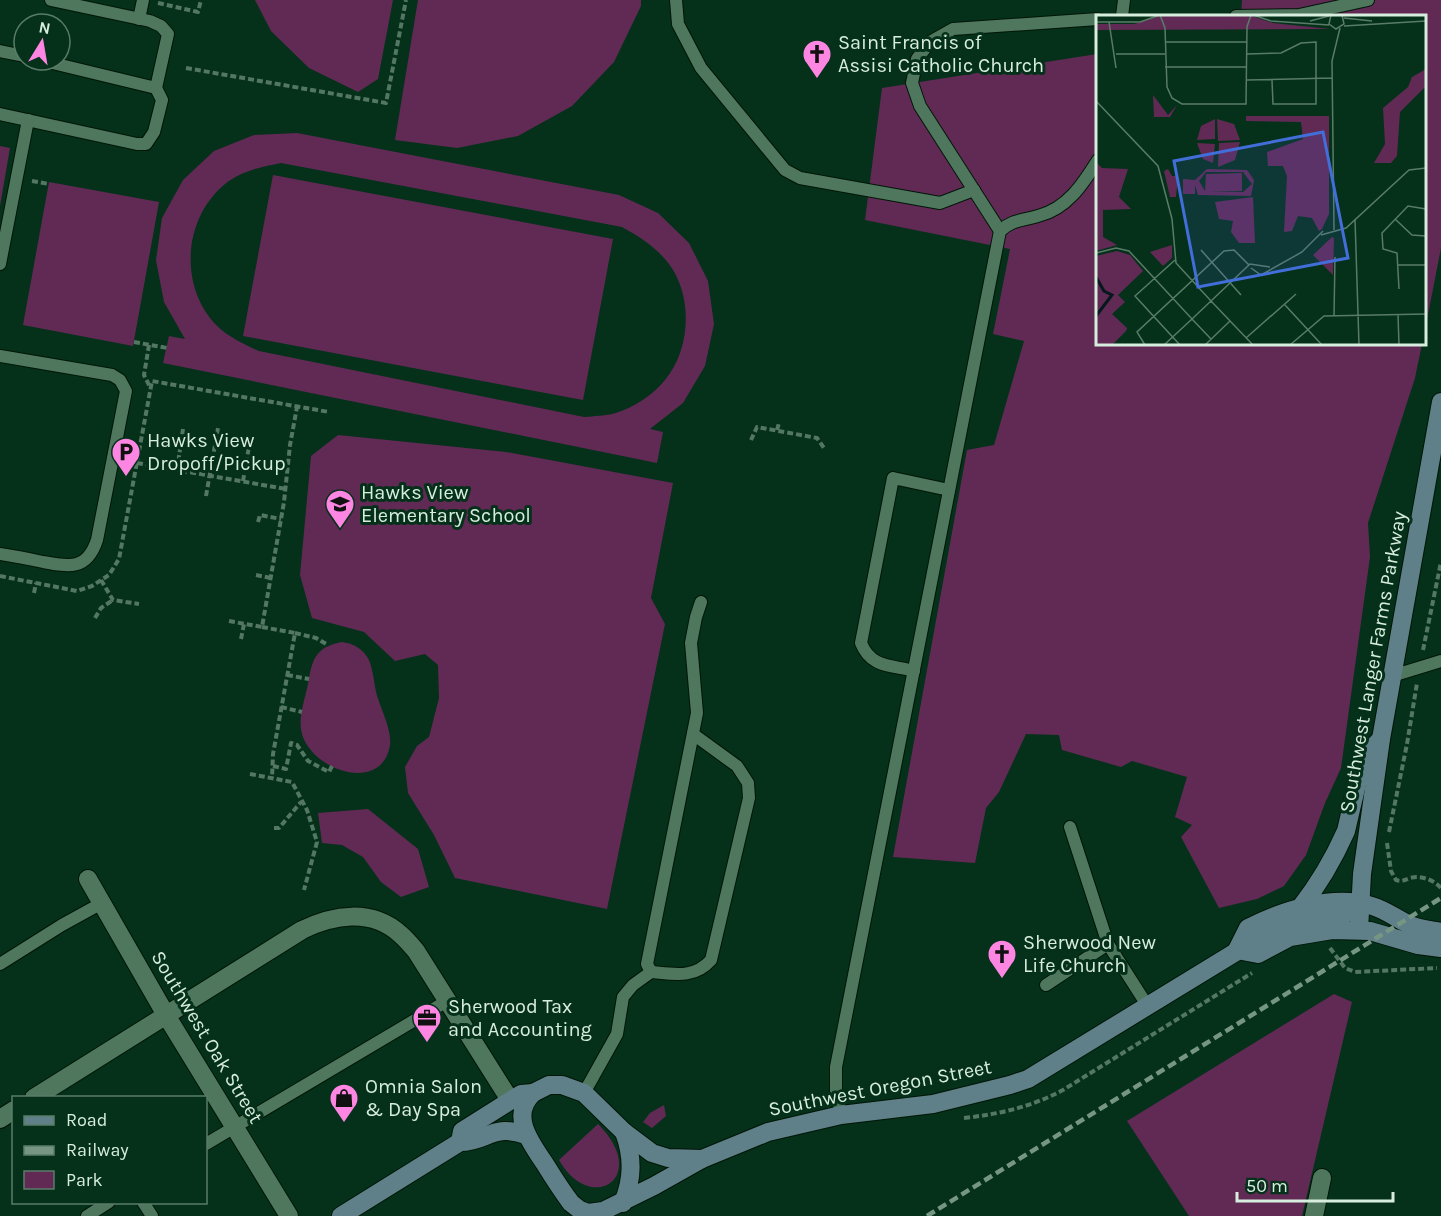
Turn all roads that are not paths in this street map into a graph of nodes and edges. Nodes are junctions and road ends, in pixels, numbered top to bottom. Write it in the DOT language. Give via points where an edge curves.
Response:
graph roads {
  1 [pos="51,0"];
  2 [pos="143,0"];
  3 [pos="676,0"];
  4 [pos="1124,0"];
  5 [pos="1368,0"];
  6 [pos="1122,15"];
  7 [pos="1299,15"];
  8 [pos="139,19"];
  9 [pos="1096,19"];
  10 [pos="72,68"];
  11 [pos="156,88"];
  12 [pos="0,114"];
  13 [pos="28,120"];
  14 [pos="1096,163"];
  15 [pos="974,190"];
  16 [pos="1000,231"];
  17 [pos="0,264"];
  18 [pos="0,356"];
  19 [pos="1441,402"];
  20 [pos="949,490"];
  21 [pos="0,554"];
  22 [pos="702,602"];
  23 [pos="1441,661"];
  24 [pos="914,671"];
  25 [pos="1392,676"];
  26 [pos="693,734"];
  27 [pos="1381,739"];
  28 [pos="1070,827"];
  29 [pos="88,879"];
  30 [pos="102,903"];
  31 [pos="1360,904"];
  32 [pos="1300,908"];
  33 [pos="1359,930"];
  34 [pos="1441,932"];
  35 [pos="1108,944"];
  36 [pos="1441,948"];
  37 [pos="1237,950"];
  38 [pos="0,964"];
  39 [pos="651,972"];
  40 [pos="1046,985"];
  41 [pos="447,1001"];
  42 [pos="1147,1005"];
  43 [pos="166,1015"];
  44 [pos="533,1093"];
  45 [pos="585,1093"];
  46 [pos="37,1096"];
  47 [pos="510,1100"];
  48 [pos="841,1114"];
  49 [pos="234,1126"];
  50 [pos="624,1131"];
  51 [pos="526,1135"];
  52 [pos="460,1142"];
  53 [pos="207,1143"];
  54 [pos="702,1159"];
  55 [pos="1322,1178"];
  56 [pos="623,1203"];
  57 [pos="107,1204"];
  58 [pos="592,1214"];
  59 [pos="87,1216"];
  60 [pos="289,1216"];
  61 [pos="341,1216"];
  62 [pos="1314,1216"];
  1 -- 8 [label="lane"];
  2 -- 8 [label="lane"];
  3 -- 15 [label="lane" via="678,24 701,68 785,170 800,178 940,203"];
  4 -- 6 [label="lane"];
  5 -- 7 [label="lane"];
  8 -- 11 [label="lane" via="161,26 168,34"];
  9 -- 15 [label="lane" via="953,29 930,42 917,59 912,83 920,106"];
  10 -- 11 [label="lane"];
  11 -- 13 [label="lane" via="162,100 154,132 146,144"];
  12 -- 13 [label="lane"];
  13 -- 17 [label="lane"];
  14 -- 16 [label="lane" via="1066,203 1041,216 1009,222"];
  15 -- 16 [label="lane"];
  16 -- 20 [label="lane"];
  18 -- 21 [label="lane" via="112,375 126,392 93,552 83,562 68,566"];
  19 -- 25 [label="main road, Southwest Langer Farms Parkway"];
  20 -- 24 [label="lane"];
  20 -- 24 [label="lane" via="893,478 863,631 861,643 866,655 878,663"];
  22 -- 26 [label="lane" via="691,643 697,713"];
  23 -- 25 [label="lane"];
  24 -- 48 [label="lane" via="836,1067"];
  25 -- 27 [label="main road, Southwest Langer Farms Parkway"];
  26 -- 39 [label="lane" via="647,964"];
  26 -- 39 [label="lane" via="737,766 748,783 748,798 711,960 692,974"];
  27 -- 31 [label="main road, Southwest Langer Farms Parkway"];
  27 -- 32 [label="main road" via="1363,758 1341,842"];
  28 -- 35 [label="lane"];
  29 -- 30 [label="street, Southwest Oak Street"];
  30 -- 38 [label="lane"];
  30 -- 43 [label="street, Southwest Oak Street"];
  31 -- 32 [label="main road, Southwest Oregon Street"];
  31 -- 33 [label="main road, Southwest Langer Farms Parkway"];
  31 -- 34 [label="main road, Southwest Oregon Street" via="1413,926"];
  31 -- 37 [label="main road" via="1342,917 1282,926"];
  32 -- 37 [label="main road, Southwest Oregon Street" via="1248,928"];
  33 -- 36 [label="main road"];
  33 -- 37 [label="main road" via="1304,934 1258,954"];
  35 -- 40 [label="lane"];
  35 -- 42 [label="lane"];
  37 -- 42 [label="main road, Southwest Oregon Street"];
  39 -- 45 [label="lane" via="623,997 617,1034"];
  41 -- 43 [label="street" via="416,951 399,933 383,923 341,916 311,925"];
  41 -- 47 [label="street"];
  41 -- 49 [label="lane"];
  42 -- 48 [label="main road, Southwest Oregon Street" via="1017,1083 933,1104"];
  43 -- 46 [label="street"];
  43 -- 49 [label="street, Southwest Oak Street"];
  44 -- 45 [label="main road" via="562,1084"];
  44 -- 47 [label="main road"];
  44 -- 51 [label="main road" via="523,1111"];
  45 -- 50 [label="main road"];
  47 -- 52 [label="main road" via="462,1131"];
  48 -- 54 [label="main road, Southwest Oregon Street" via="757,1136"];
  49 -- 53 [label="lane"];
  49 -- 60 [label="street, Southwest Oak Street"];
  50 -- 54 [label="main road" via="660,1156"];
  50 -- 56 [label="main road" via="632,1165"];
  51 -- 52 [label="main road" via="502,1130 471,1142"];
  51 -- 58 [label="main road" via="572,1203"];
  52 -- 61 [label="main road"];
  54 -- 56 [label="main road, Southwest Oregon Street"];
  55 -- 62 [label="street"];
  56 -- 58 [label="main road, Southwest Oregon Street"];
  57 -- 59 [label="lane"];
}
